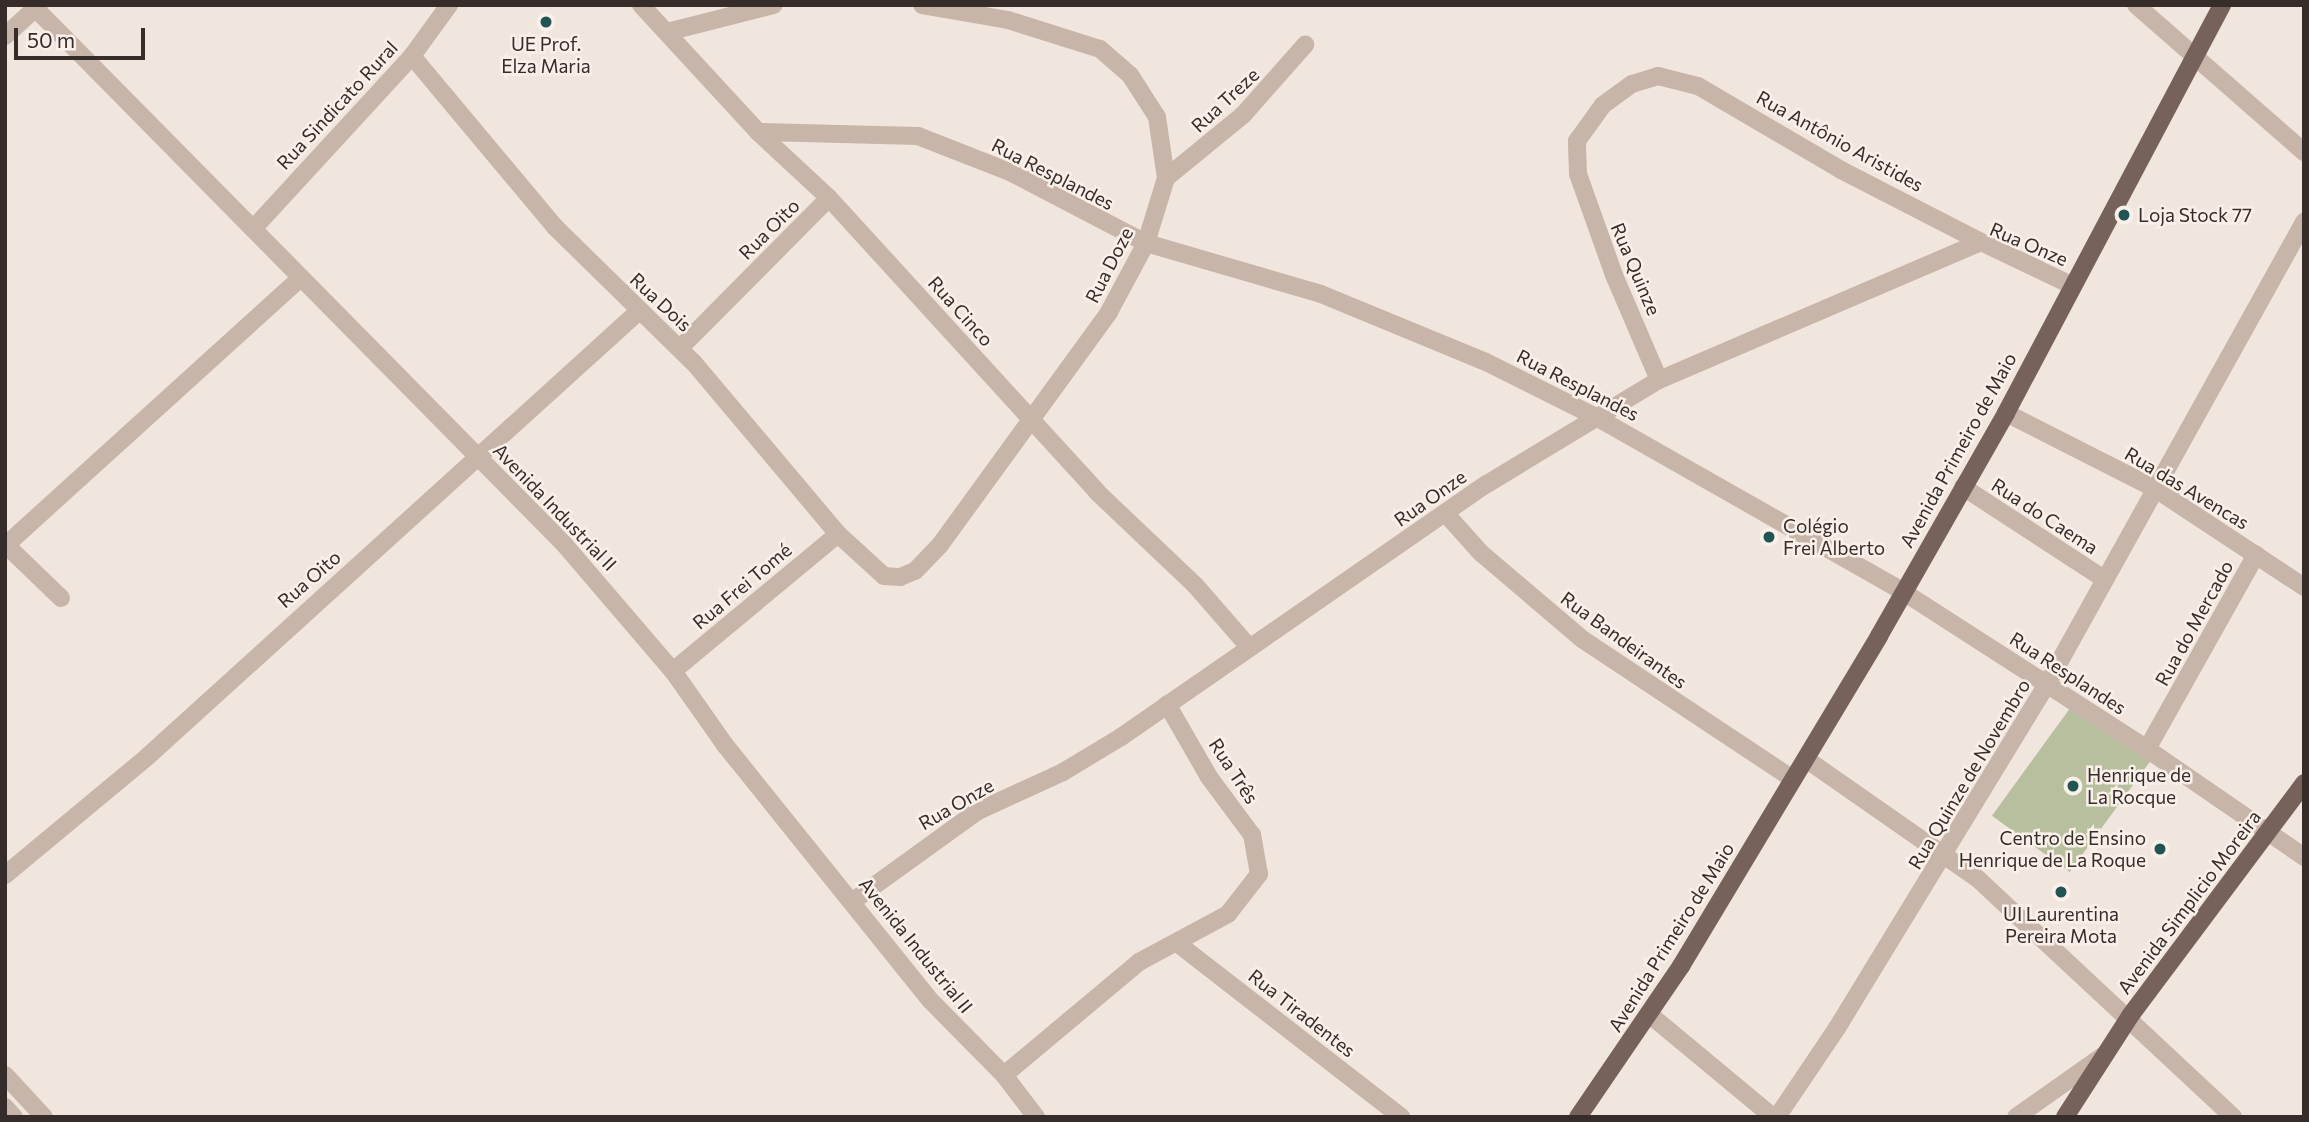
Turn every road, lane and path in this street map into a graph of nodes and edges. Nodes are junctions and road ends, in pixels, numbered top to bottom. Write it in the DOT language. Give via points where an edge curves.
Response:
graph roads {
  1 [pos="449,5"];
  2 [pos="641,5"];
  3 [pos="774,5"];
  4 [pos="922,5"];
  5 [pos="2136,5"];
  6 [pos="2222,5"];
  7 [pos="35,6"];
  8 [pos="667,32"];
  9 [pos="5,36"];
  10 [pos="1305,45"];
  11 [pos="2193,55"];
  12 [pos="412,56"];
  13 [pos="1678,79"];
  14 [pos="758,132"];
  15 [pos="2304,152"];
  16 [pos="1166,178"];
  17 [pos="829,198"];
  18 [pos="2304,222"];
  19 [pos="253,229"];
  20 [pos="1981,242"];
  21 [pos="1146,243"];
  22 [pos="300,278"];
  23 [pos="2071,285"];
  24 [pos="638,312"];
  25 [pos="680,348"];
  26 [pos="1659,380"];
  27 [pos="2006,412"];
  28 [pos="1596,417"];
  29 [pos="1032,420"];
  30 [pos="477,456"];
  31 [pos="1963,487"];
  32 [pos="2154,488"];
  33 [pos="1446,514"];
  34 [pos="838,534"];
  35 [pos="2256,555"];
  36 [pos="884,576"];
  37 [pos="2104,579"];
  38 [pos="2304,587"];
  39 [pos="1902,591"];
  40 [pos="61,597"];
  41 [pos="1249,647"];
  42 [pos="673,671"];
  43 [pos="2047,684"];
  44 [pos="1167,704"];
  45 [pos="2147,749"];
  46 [pos="1806,759"];
  47 [pos="1793,779"];
  48 [pos="2304,783"];
  49 [pos="2268,831"];
  50 [pos="1946,854"];
  51 [pos="2304,857"];
  52 [pos="5,875"];
  53 [pos="853,901"];
  54 [pos="1177,943"];
  55 [pos="1649,1014"];
  56 [pos="2130,1016"];
  57 [pos="2113,1049"];
  58 [pos="5,1075"];
  59 [pos="1004,1075"];
  60 [pos="5,1107"];
  61 [pos="14,1117"];
  62 [pos="44,1117"];
  63 [pos="1036,1117"];
  64 [pos="1401,1117"];
  65 [pos="1578,1117"];
  66 [pos="1775,1117"];
  67 [pos="2016,1117"];
  68 [pos="2065,1117"];
  69 [pos="2233,1117"];
  1 -- 12 [label="street, Rua Sindicato Rural"];
  2 -- 8 [label="street, Rua Cinco"];
  3 -- 8 [label="street"];
  4 -- 16 [label="street, Rua Doze" via="1008,20 1100,50 1130,75 1157,117"];
  5 -- 11 [label="street"];
  6 -- 11 [label="main road, Avenida Primeiro de Maio"];
  7 -- 9 [label="street"];
  7 -- 19 [label="street, Avenida Industrial II"];
  8 -- 14 [label="street, Rua Cinco"];
  10 -- 16 [label="street, Rua Treze" via="1243,115"];
  11 -- 15 [label="street"];
  11 -- 23 [label="main road, Avenida Primeiro de Maio"];
  12 -- 19 [label="street, Rua Sindicato Rural"];
  12 -- 24 [label="street, Rua Dois" via="555,227"];
  13 -- 20 [label="street, Rua Antônio Aristides"];
  13 -- 26 [label="street, Rua Quinze" via="1643,80 1603,106 1577,141 1578,174"];
  14 -- 17 [label="street, Rua Cinco"];
  14 -- 21 [label="street, Rua Resplandes" via="918,136 1010,172"];
  16 -- 21 [label="street, Rua Doze"];
  17 -- 25 [label="street, Rua Oito"];
  17 -- 29 [label="street, Rua Cinco"];
  18 -- 32 [label="street, Rua Quinze de Novembro"];
  19 -- 22 [label="street, Avenida Industrial II"];
  20 -- 23 [label="street, Rua Onze"];
  20 -- 26 [label="street, Rua Onze"];
  21 -- 28 [label="street, Rua Resplandes" via="1321,294 1486,362"];
  21 -- 29 [label="street, Rua Doze" via="1109,312"];
  22 -- 30 [label="street, Avenida Industrial II"];
  22 -- 40 [label="street" via="6,545"];
  23 -- 27 [label="main road, Avenida Primeiro de Maio"];
  24 -- 25 [label="street, Rua Dois"];
  24 -- 30 [label="street, Rua Oito"];
  25 -- 34 [label="street, Rua Dois"];
  26 -- 28 [label="street, Rua Onze"];
  27 -- 31 [label="main road, Avenida Primeiro de Maio"];
  27 -- 32 [label="street, Rua das Avencas"];
  28 -- 33 [label="street, Rua Onze"];
  28 -- 39 [label="street, Rua Resplandes"];
  29 -- 36 [label="street, Rua Doze" via="926,561 900,577"];
  29 -- 41 [label="street, Rua Cinco" via="1097,492 1195,585"];
  30 -- 42 [label="street, Avenida Industrial II" via="564,544"];
  30 -- 52 [label="street, Rua Oito" via="147,757"];
  31 -- 37 [label="street, Rua do Caema"];
  31 -- 39 [label="main road, Avenida Primeiro de Maio"];
  32 -- 35 [label="street, Rua das Avencas"];
  32 -- 37 [label="street, Rua Quinze de Novembro"];
  33 -- 41 [label="street, Rua Onze"];
  33 -- 47 [label="street, Rua Bandeirantes" via="1490,561 1582,639"];
  34 -- 36 [label="street, Rua Dois"];
  34 -- 42 [label="street, Rua Frei Tomé"];
  35 -- 38 [label="street, Rua das Avencas"];
  35 -- 45 [label="street, Rua do Mercado"];
  37 -- 43 [label="street, Rua Quinze de Novembro"];
  39 -- 43 [label="street, Rua Resplandes"];
  39 -- 46 [label="main road, Avenida Primeiro de Maio"];
  41 -- 44 [label="street, Rua Onze"];
  42 -- 53 [label="street, Avenida Industrial II" via="725,745"];
  43 -- 45 [label="street, Rua Resplandes"];
  43 -- 50 [label="street, Rua Quinze de Novembro"];
  44 -- 53 [label="street, Rua Onze" via="1063,772 978,811"];
  44 -- 54 [label="street, Rua Três" via="1209,777 1252,835 1260,862 1259,874 1242,900 1208,928"];
  45 -- 49 [label="street, Rua Resplandes"];
  46 -- 47 [label="main road, Avenida Primeiro de Maio"];
  46 -- 50 [label="street"];
  47 -- 55 [label="main road, Avenida Primeiro de Maio"];
  48 -- 49 [label="main road, Avenida Simplicio Moreira"];
  49 -- 51 [label="street, Rua Resplandes"];
  49 -- 56 [label="main road, Avenida Simplicio Moreira"];
  50 -- 56 [label="street"];
  50 -- 66 [label="street, Rua Quinze de Novembro"];
  53 -- 59 [label="street, Avenida Industrial II" via="930,1000"];
  54 -- 59 [label="street" via="1139,962"];
  54 -- 64 [label="street, Rua Tiradentes"];
  55 -- 65 [label="main road, Avenida Primeiro de Maio"];
  55 -- 66 [label="street"];
  56 -- 57 [label="main road, Avenida Simplicio Moreira"];
  56 -- 69 [label="street"];
  57 -- 67 [label="street"];
  57 -- 68 [label="main road, Avenida Simplicio Moreira"];
  58 -- 62 [label="street"];
  59 -- 63 [label="street, Avenida Industrial II"];
  60 -- 61 [label="street"];
}
